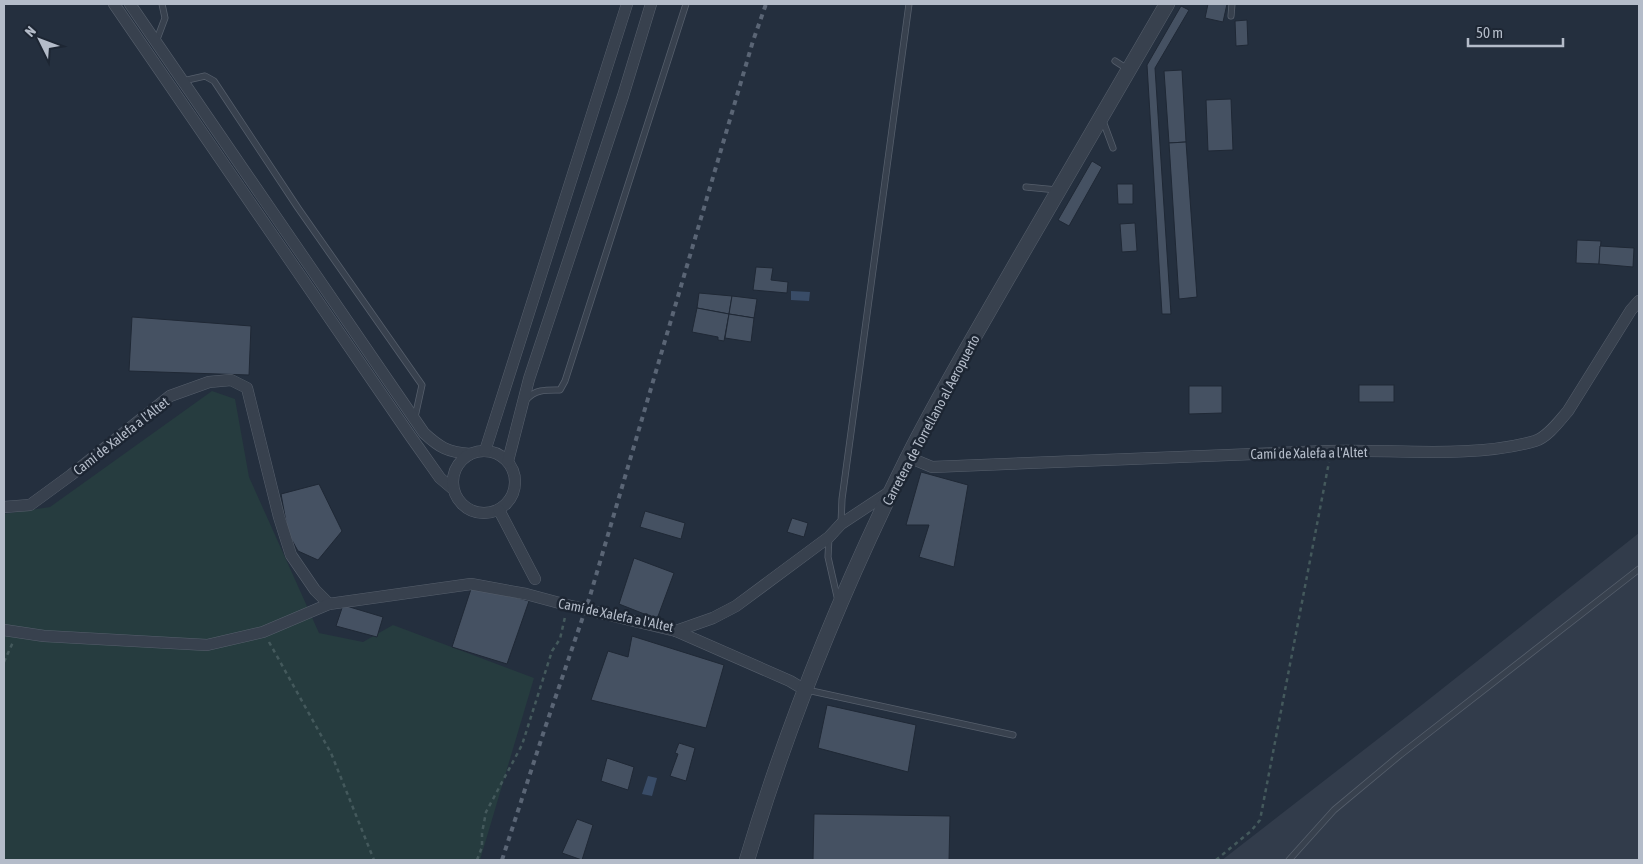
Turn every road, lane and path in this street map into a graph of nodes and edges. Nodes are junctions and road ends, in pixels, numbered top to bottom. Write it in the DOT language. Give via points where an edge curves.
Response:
graph roads {
  1 [pos="114,4"];
  2 [pos="130,4"];
  3 [pos="162,4"];
  4 [pos="627,4"];
  5 [pos="651,4"];
  6 [pos="686,4"];
  7 [pos="909,4"];
  8 [pos="1167,4"];
  9 [pos="1232,4"];
  10 [pos="1231,16"];
  11 [pos="156,42"];
  12 [pos="1115,61"];
  13 [pos="1128,70"];
  14 [pos="183,81"];
  15 [pos="1101,116"];
  16 [pos="1113,148"];
  17 [pos="1026,186"];
  18 [pos="1059,190"];
  19 [pos="1639,301"];
  20 [pos="522,405"];
  21 [pos="414,419"];
  22 [pos="485,451"];
  23 [pos="1331,451"];
  24 [pos="470,454"];
  25 [pos="908,457"];
  26 [pos="508,461"];
  27 [pos="453,489"];
  28 [pos="893,490"];
  29 [pos="4,507"];
  30 [pos="499,510"];
  31 [pos="841,524"];
  32 [pos="830,537"];
  33 [pos="1639,569"];
  34 [pos="535,579"];
  35 [pos="329,604"];
  36 [pos="567,606"];
  37 [pos="840,606"];
  38 [pos="4,630"];
  39 [pos="676,631"];
  40 [pos="18,632"];
  41 [pos="263,632"];
  42 [pos="4,662"];
  43 [pos="805,690"];
  44 [pos="1013,735"];
  45 [pos="374,860"];
  46 [pos="477,860"];
  47 [pos="748,860"];
  48 [pos="1216,860"];
  49 [pos="1289,860"];
  1 -- 27 [label="street" via="411,437 440,478"];
  2 -- 11 [label="street"];
  3 -- 11 [label="lane" via="166,18"];
  4 -- 22 [label="street"];
  5 -- 20 [label="street"];
  6 -- 20 [label="lane" via="565,381 560,390 532,394"];
  7 -- 31 [label="lane"];
  8 -- 13 [label="street, Carretera de Torrellano al Aeropuerto"];
  9 -- 10 [label="lane"];
  11 -- 14 [label="street"];
  12 -- 13 [label="lane"];
  13 -- 15 [label="street, Carretera de Torrellano al Aeropuerto"];
  14 -- 21 [label="street"];
  14 -- 21 [label="lane" via="205,76 214,81 422,385"];
  15 -- 16 [label="lane"];
  15 -- 18 [label="street, Carretera de Torrellano al Aeropuerto"];
  17 -- 18 [label="lane"];
  18 -- 25 [label="street, Carretera de Torrellano al Aeropuerto"];
  19 -- 23 [label="street, Camí de Xalefa a l'Altet" via="1568,411 1537,441 1450,452"];
  20 -- 26 [label="street"];
  21 -- 24 [label="street" via="439,446"];
  22 -- 24 [label="street"];
  22 -- 26 [label="street"];
  23 -- 25 [label="street, Camí de Xalefa a l'Altet" via="932,467"];
  23 -- 48 [label="path" via="1260,820"];
  24 -- 27 [label="street" via="455,468"];
  25 -- 28 [label="street, Carretera de Torrellano al Aeropuerto"];
  26 -- 30 [label="street" via="516,480 514,491"];
  27 -- 30 [label="street" via="457,498 472,512 483,514"];
  28 -- 31 [label="street, Camí de Xalefa a l'Altet"];
  28 -- 37 [label="street, Carretera de Torrellano al Aeropuerto"];
  29 -- 35 [label="street, Camí de Xalefa a l'Altet" via="30,504 170,396 209,382 231,380 247,388 279,517 292,555 315,590"];
  30 -- 34 [label="street"];
  31 -- 32 [label="street, Camí de Xalefa a l'Altet"];
  32 -- 37 [label="lane" via="828,557"];
  32 -- 39 [label="street, Camí de Xalefa a l'Altet" via="736,606"];
  33 -- 49 [label="lane" via="1400,755 1334,810"];
  35 -- 36 [label="street, Camí de Xalefa a l'Altet" via="471,584 526,594"];
  35 -- 41 [label="street, Camí de Xalefa a l'Altet"];
  36 -- 39 [label="street, Camí de Xalefa a l'Altet"];
  36 -- 46 [label="path" via="560,640 552,651 522,745 486,812"];
  37 -- 43 [label="street, Carretera de Torrellano al Aeropuerto"];
  38 -- 40 [label="street, Camí de Xalefa a l'Altet"];
  39 -- 43 [label="street"];
  40 -- 41 [label="street, Camí de Xalefa a l'Altet" via="207,645"];
  40 -- 42 [label="path"];
  41 -- 45 [label="path" via="331,753"];
  43 -- 44 [label="lane"];
  43 -- 47 [label="street, Carretera de Torrellano al Aeropuerto" via="771,780"];
}
